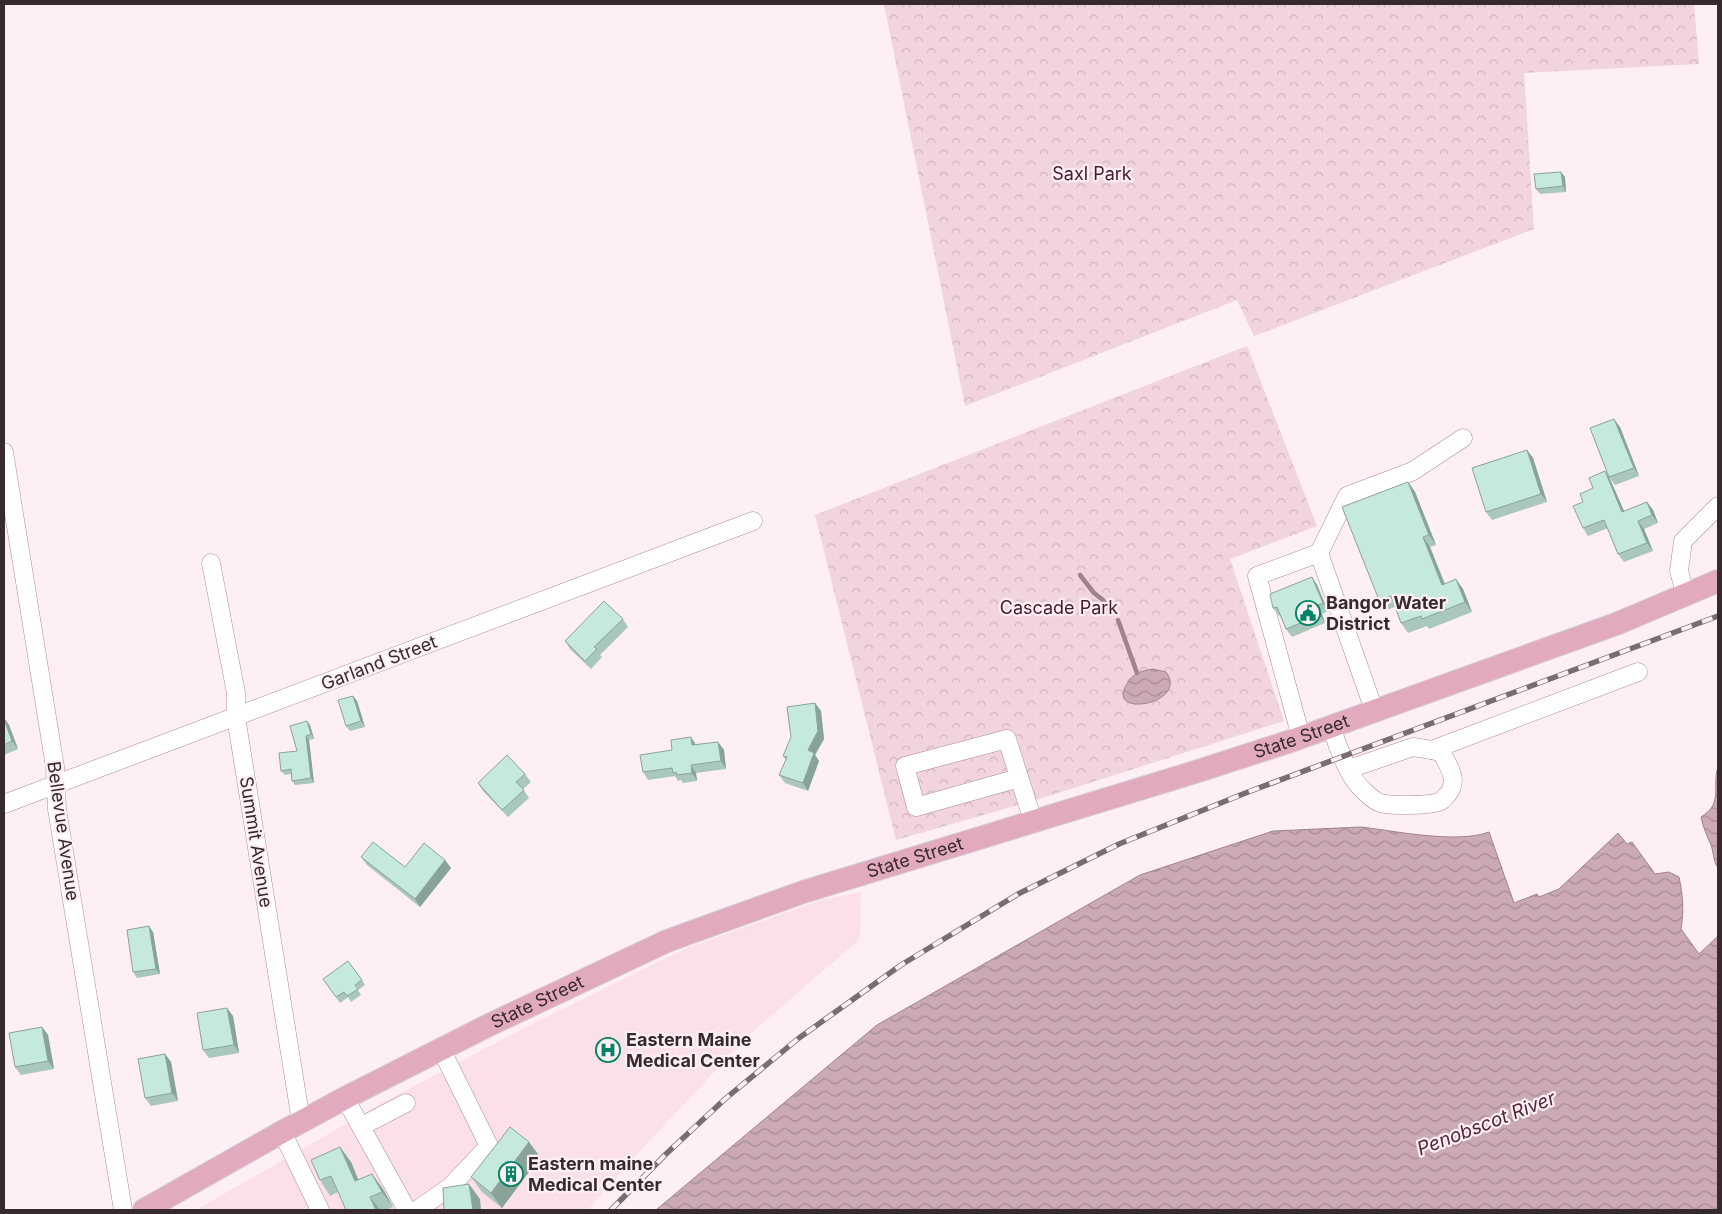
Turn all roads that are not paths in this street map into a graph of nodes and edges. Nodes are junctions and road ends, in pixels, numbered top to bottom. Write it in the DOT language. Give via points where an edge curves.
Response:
graph roads {
  1 [pos="1463,438"];
  2 [pos="4,452"];
  3 [pos="1718,506"];
  4 [pos="753,521"];
  5 [pos="1319,554"];
  6 [pos="211,563"];
  7 [pos="1718,581"];
  8 [pos="1686,596"];
  9 [pos="1638,672"];
  10 [pos="1374,710"];
  11 [pos="236,717"];
  12 [pos="1331,727"];
  13 [pos="1301,737"];
  14 [pos="1432,750"];
  15 [pos="1349,769"];
  16 [pos="1019,778"];
  17 [pos="57,784"];
  18 [pos="4,804"];
  19 [pos="1033,821"];
  20 [pos="441,1050"];
  21 [pos="345,1098"];
  22 [pos="406,1103"];
  23 [pos="362,1126"];
  24 [pos="291,1127"];
  25 [pos="123,1210"];
  26 [pos="144,1210"];
  27 [pos="320,1210"];
  28 [pos="407,1210"];
  29 [pos="417,1210"];
  1 -- 5 [label="street" via="1413,471 1346,496"];
  2 -- 17 [label="street, Bellevue Avenue"];
  3 -- 8 [label="street" via="1683,541 1679,571"];
  4 -- 11 [label="street, Garland Street"];
  5 -- 10 [label="street"];
  5 -- 13 [label="street" via="1257,576"];
  6 -- 11 [label="street, Summit Avenue" via="236,693"];
  7 -- 8 [label="main road, State Street"];
  8 -- 10 [label="main road, State Street"];
  9 -- 14 [label="street"];
  10 -- 12 [label="main road, State Street"];
  11 -- 17 [label="street, Garland Street"];
  11 -- 24 [label="street, Summit Avenue"];
  12 -- 13 [label="main road, State Street"];
  12 -- 15 [label="street"];
  13 -- 19 [label="main road, State Street"];
  14 -- 15 [label="street" via="1413,747"];
  14 -- 15 [label="street" via="1442,753 1453,779 1451,790 1441,801 1408,806 1380,803 1363,790"];
  16 -- 16 [label="street" via="916,807 905,766 1007,739"];
  16 -- 19 [label="street"];
  17 -- 18 [label="street, Garland Street"];
  17 -- 25 [label="street, Bellevue Avenue" via="57,809"];
  19 -- 20 [label="main road, State Street" via="803,892 667,941"];
  20 -- 21 [label="main road, State Street"];
  20 -- 29 [label="street" via="488,1146 450,1187"];
  21 -- 23 [label="street"];
  21 -- 24 [label="main road, State Street"];
  22 -- 23 [label="street"];
  23 -- 28 [label="street"];
  24 -- 26 [label="main road, State Street"];
  24 -- 27 [label="street, Summit Avenue"];
}
